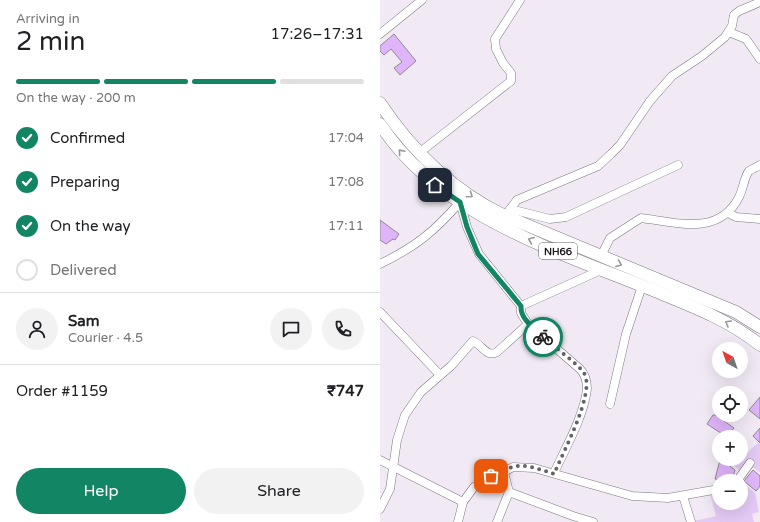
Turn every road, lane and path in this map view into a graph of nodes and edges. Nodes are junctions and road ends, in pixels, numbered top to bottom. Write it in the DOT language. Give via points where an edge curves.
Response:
graph roads {
  1 [pos="422,0"];
  2 [pos="520,0"];
  3 [pos="760,2"];
  4 [pos="728,32"];
  5 [pos="380,34"];
  6 [pos="760,59"];
  7 [pos="380,103"];
  8 [pos="380,124"];
  9 [pos="419,153"];
  10 [pos="678,165"];
  11 [pos="760,165"];
  12 [pos="460,202"];
  13 [pos="507,212"];
  14 [pos="728,213"];
  15 [pos="760,219"];
  16 [pos="601,256"];
  17 [pos="380,264"];
  18 [pos="601,270"];
  19 [pos="642,286"];
  20 [pos="521,306"];
  21 [pos="380,312"];
  22 [pos="528,324"];
  23 [pos="760,327"];
  24 [pos="760,345"];
  25 [pos="440,375"];
  26 [pos="610,404"];
  27 [pos="380,460"];
  28 [pos="750,463"];
  29 [pos="394,469"];
  30 [pos="504,472"];
  31 [pos="554,474"];
  32 [pos="742,474"];
  33 [pos="712,490"];
  34 [pos="509,492"];
  35 [pos="683,496"];
  36 [pos="463,502"];
  37 [pos="380,509"];
  38 [pos="572,519"];
  39 [pos="460,521"];
  40 [pos="497,522"];
  41 [pos="593,522"];
  42 [pos="691,522"];
  1 -- 5 [label="street"];
  2 -- 9 [label="street" via="495,39 496,49 511,73 511,81"];
  3 -- 4 [label="street" via="734,15"];
  4 -- 6 [label="street" via="746,39"];
  4 -- 13 [label="street" via="702,56 672,76 650,101 620,145 598,166 517,200"];
  7 -- 9 [label="highway, NH66"];
  12 -- 8 [label="highway, NH66, one-way" via="435,185 408,160"];
  9 -- 13 [label="highway, NH66, one-way" via="474,198"];
  10 -- 13 [label="street" via="566,217 550,219"];
  11 -- 14 [label="street" via="749,172 739,197"];
  12 -- 17 [label="street" via="439,226 406,251"];
  18 -- 12 [label="highway, NH66, one-way" via="509,230"];
  12 -- 20 [label="street" via="478,254"];
  13 -- 16 [label="highway, NH66"];
  14 -- 15 [label="street" via="736,217"];
  14 -- 16 [label="street" via="715,220 684,225 641,218 610,238"];
  16 -- 23 [label="highway, NH66, one-way" via="717,303"];
  18 -- 19 [label="highway, NH66"];
  18 -- 20 [label="street"];
  24 -- 19 [label="highway, NH66, one-way" via="724,320"];
  19 -- 26 [label="street" via="626,334"];
  20 -- 22 [label="street" via="521,312"];
  21 -- 25 [label="street"];
  22 -- 25 [label="street" via="493,355 473,341"];
  22 -- 31 [label="street" via="580,369 586,379 587,388 582,409"];
  25 -- 29 [label="street" via="421,392 405,415 397,440"];
  27 -- 29 [label="street"];
  28 -- 32 [label="street"];
  29 -- 36 [label="street"];
  29 -- 37 [label="street" via="390,489"];
  30 -- 31 [label="street" via="513,467 534,468"];
  30 -- 34 [label="street"];
  30 -- 36 [label="street" via="491,476 474,487"];
  31 -- 35 [label="street" via="632,496"];
  33 -- 35 [label="street"];
  34 -- 38 [label="street"];
  34 -- 40 [label="street"];
  35 -- 42 [label="street"];
  36 -- 39 [label="street"];
  38 -- 41 [label="street"];
}
